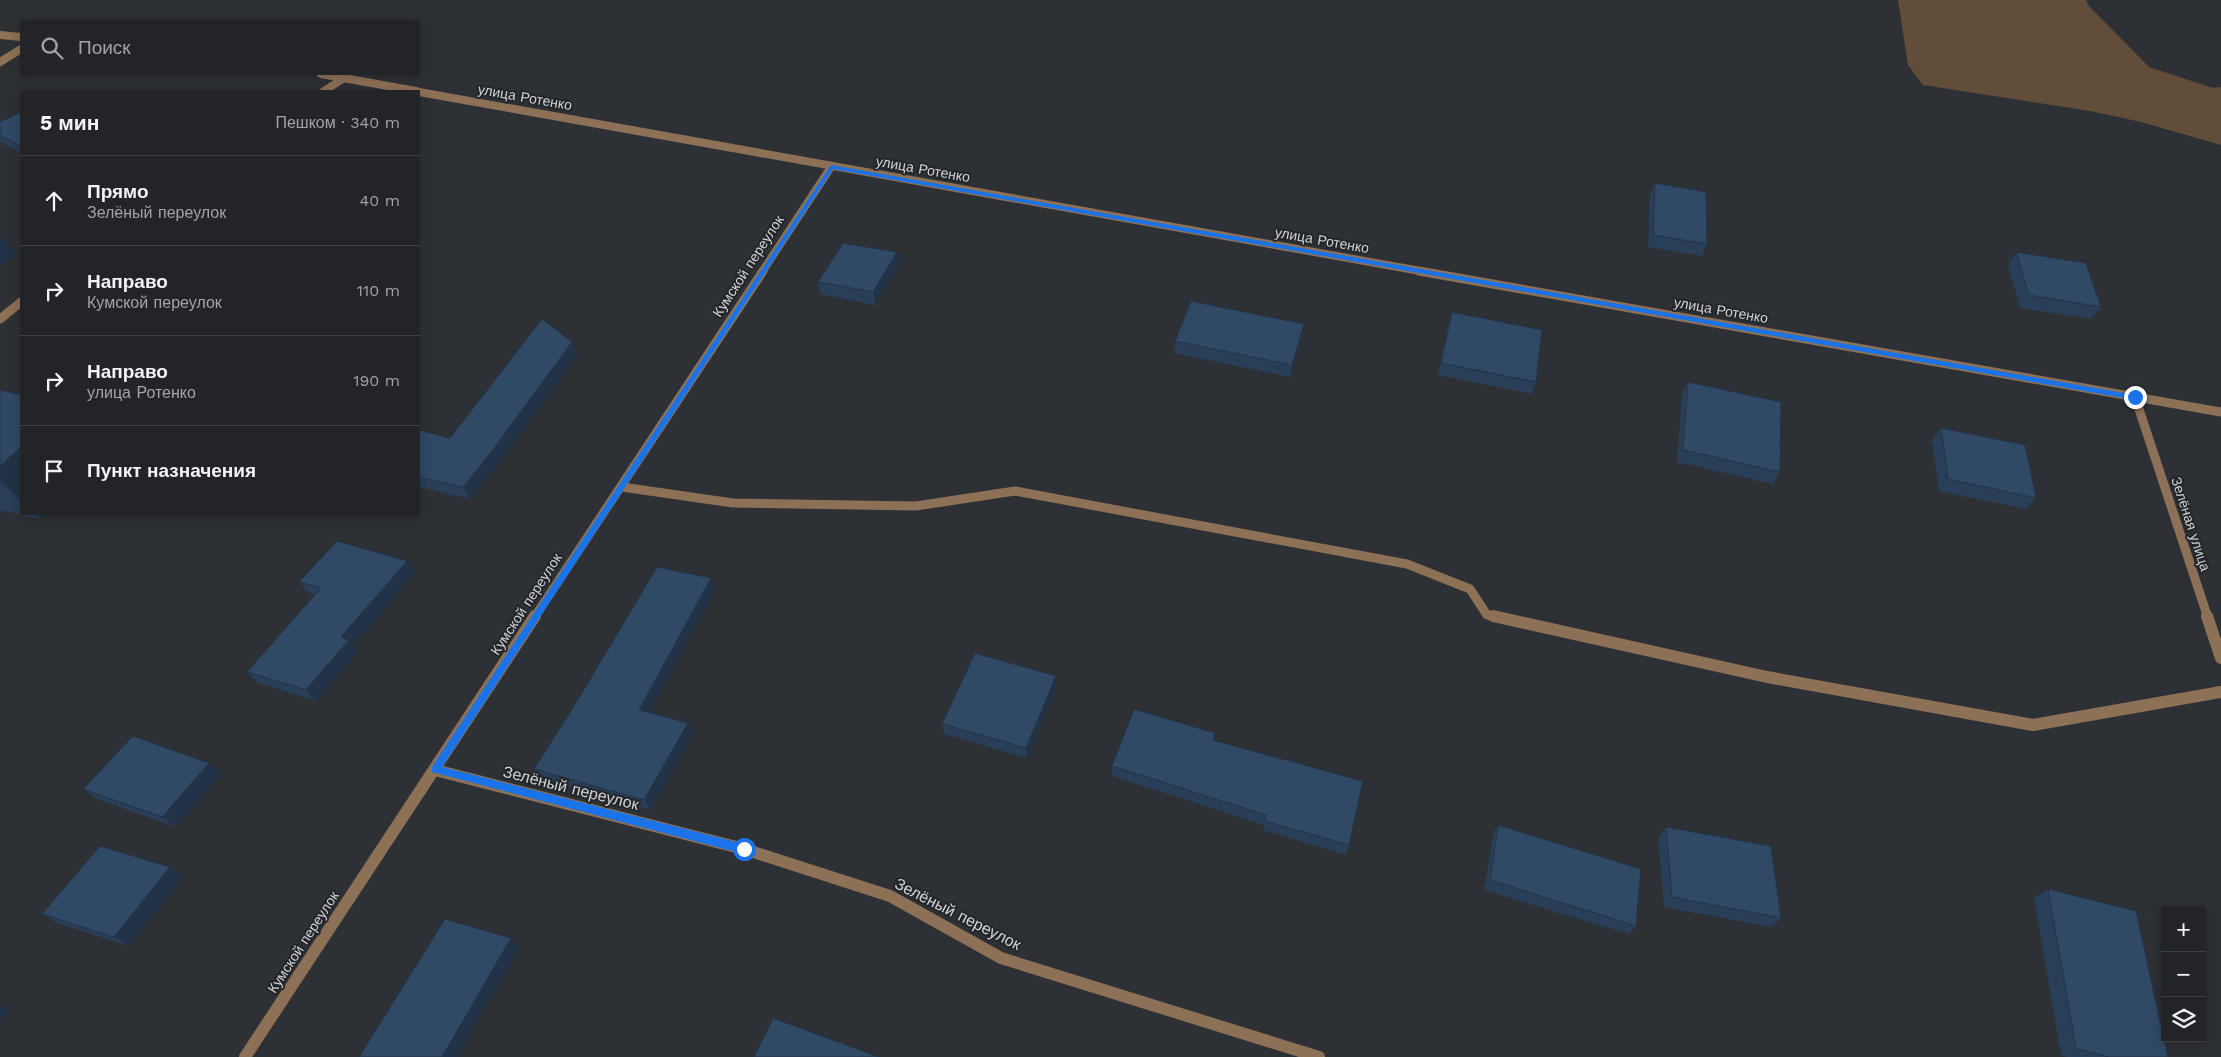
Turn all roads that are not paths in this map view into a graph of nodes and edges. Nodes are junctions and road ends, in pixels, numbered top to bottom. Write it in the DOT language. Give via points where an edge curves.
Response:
graph roads {
  1 [pos="0,35"];
  2 [pos="20,37"];
  3 [pos="20,50"];
  4 [pos="0,62"];
  5 [pos="327,75"];
  6 [pos="344,78"];
  7 [pos="326,90"];
  8 [pos="407,90"];
  9 [pos="420,93"];
  10 [pos="831,167"];
  11 [pos="20,303"];
  12 [pos="0,319"];
  13 [pos="2135,397"];
  14 [pos="2221,412"];
  15 [pos="622,487"];
  16 [pos="2221,658"];
  17 [pos="2221,692"];
  18 [pos="435,770"];
  19 [pos="245,1057"];
  20 [pos="1320,1057"];
  1 -- 2 [label="street"];
  3 -- 4 [label="street"];
  5 -- 6 [label="street, улица Ротенко"];
  6 -- 7 [label="street"];
  6 -- 8 [label="street, улица Ротенко"];
  9 -- 10 [label="street, улица Ротенко"];
  10 -- 13 [label="street, улица Ротенко"];
  10 -- 15 [label="street, Кумской переулок"];
  11 -- 12 [label="street"];
  13 -- 14 [label="street, улица Ротенко"];
  13 -- 16 [label="street, Зелёная улица"];
  15 -- 17 [label="street" via="733,503 916,506 1015,491 1407,564 1470,589 1486,615 1767,677 2033,725"];
  15 -- 18 [label="street, Кумской переулок"];
  18 -- 19 [label="street, Кумской переулок"];
  18 -- 20 [label="street, Зелёный переулок" via="744,849 890,896 1001,958"];
}
